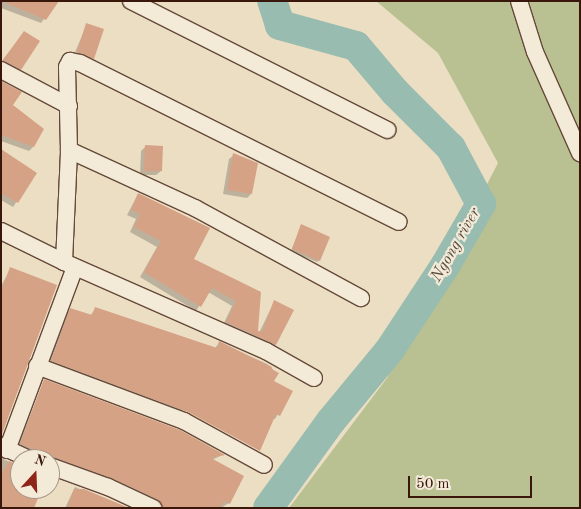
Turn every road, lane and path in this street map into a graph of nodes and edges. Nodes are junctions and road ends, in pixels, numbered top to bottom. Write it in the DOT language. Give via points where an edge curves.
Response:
graph roads {
  1 [pos="131,1"];
  2 [pos="519,1"];
  3 [pos="1,70"];
  4 [pos="69,106"];
  5 [pos="387,130"];
  6 [pos="69,150"];
  7 [pos="580,153"];
  8 [pos="399,222"];
  9 [pos="1,231"];
  10 [pos="70,265"];
  11 [pos="361,298"];
  12 [pos="37,366"];
  13 [pos="314,378"];
  14 [pos="4,448"];
  15 [pos="264,465"];
  16 [pos="60,469"];
  17 [pos="154,508"];
  1 -- 5 [label="street"];
  2 -- 7 [label="street" via="535,52"];
  3 -- 4 [label="street"];
  4 -- 6 [label="street"];
  4 -- 8 [label="street" via="67,67 74,61"];
  6 -- 10 [label="street"];
  6 -- 11 [label="street" via="195,208"];
  9 -- 10 [label="street"];
  10 -- 12 [label="street"];
  10 -- 13 [label="street" via="266,351"];
  12 -- 14 [label="street"];
  12 -- 15 [label="street" via="184,421"];
  16 -- 17 [label="street" via="108,486"];
}
